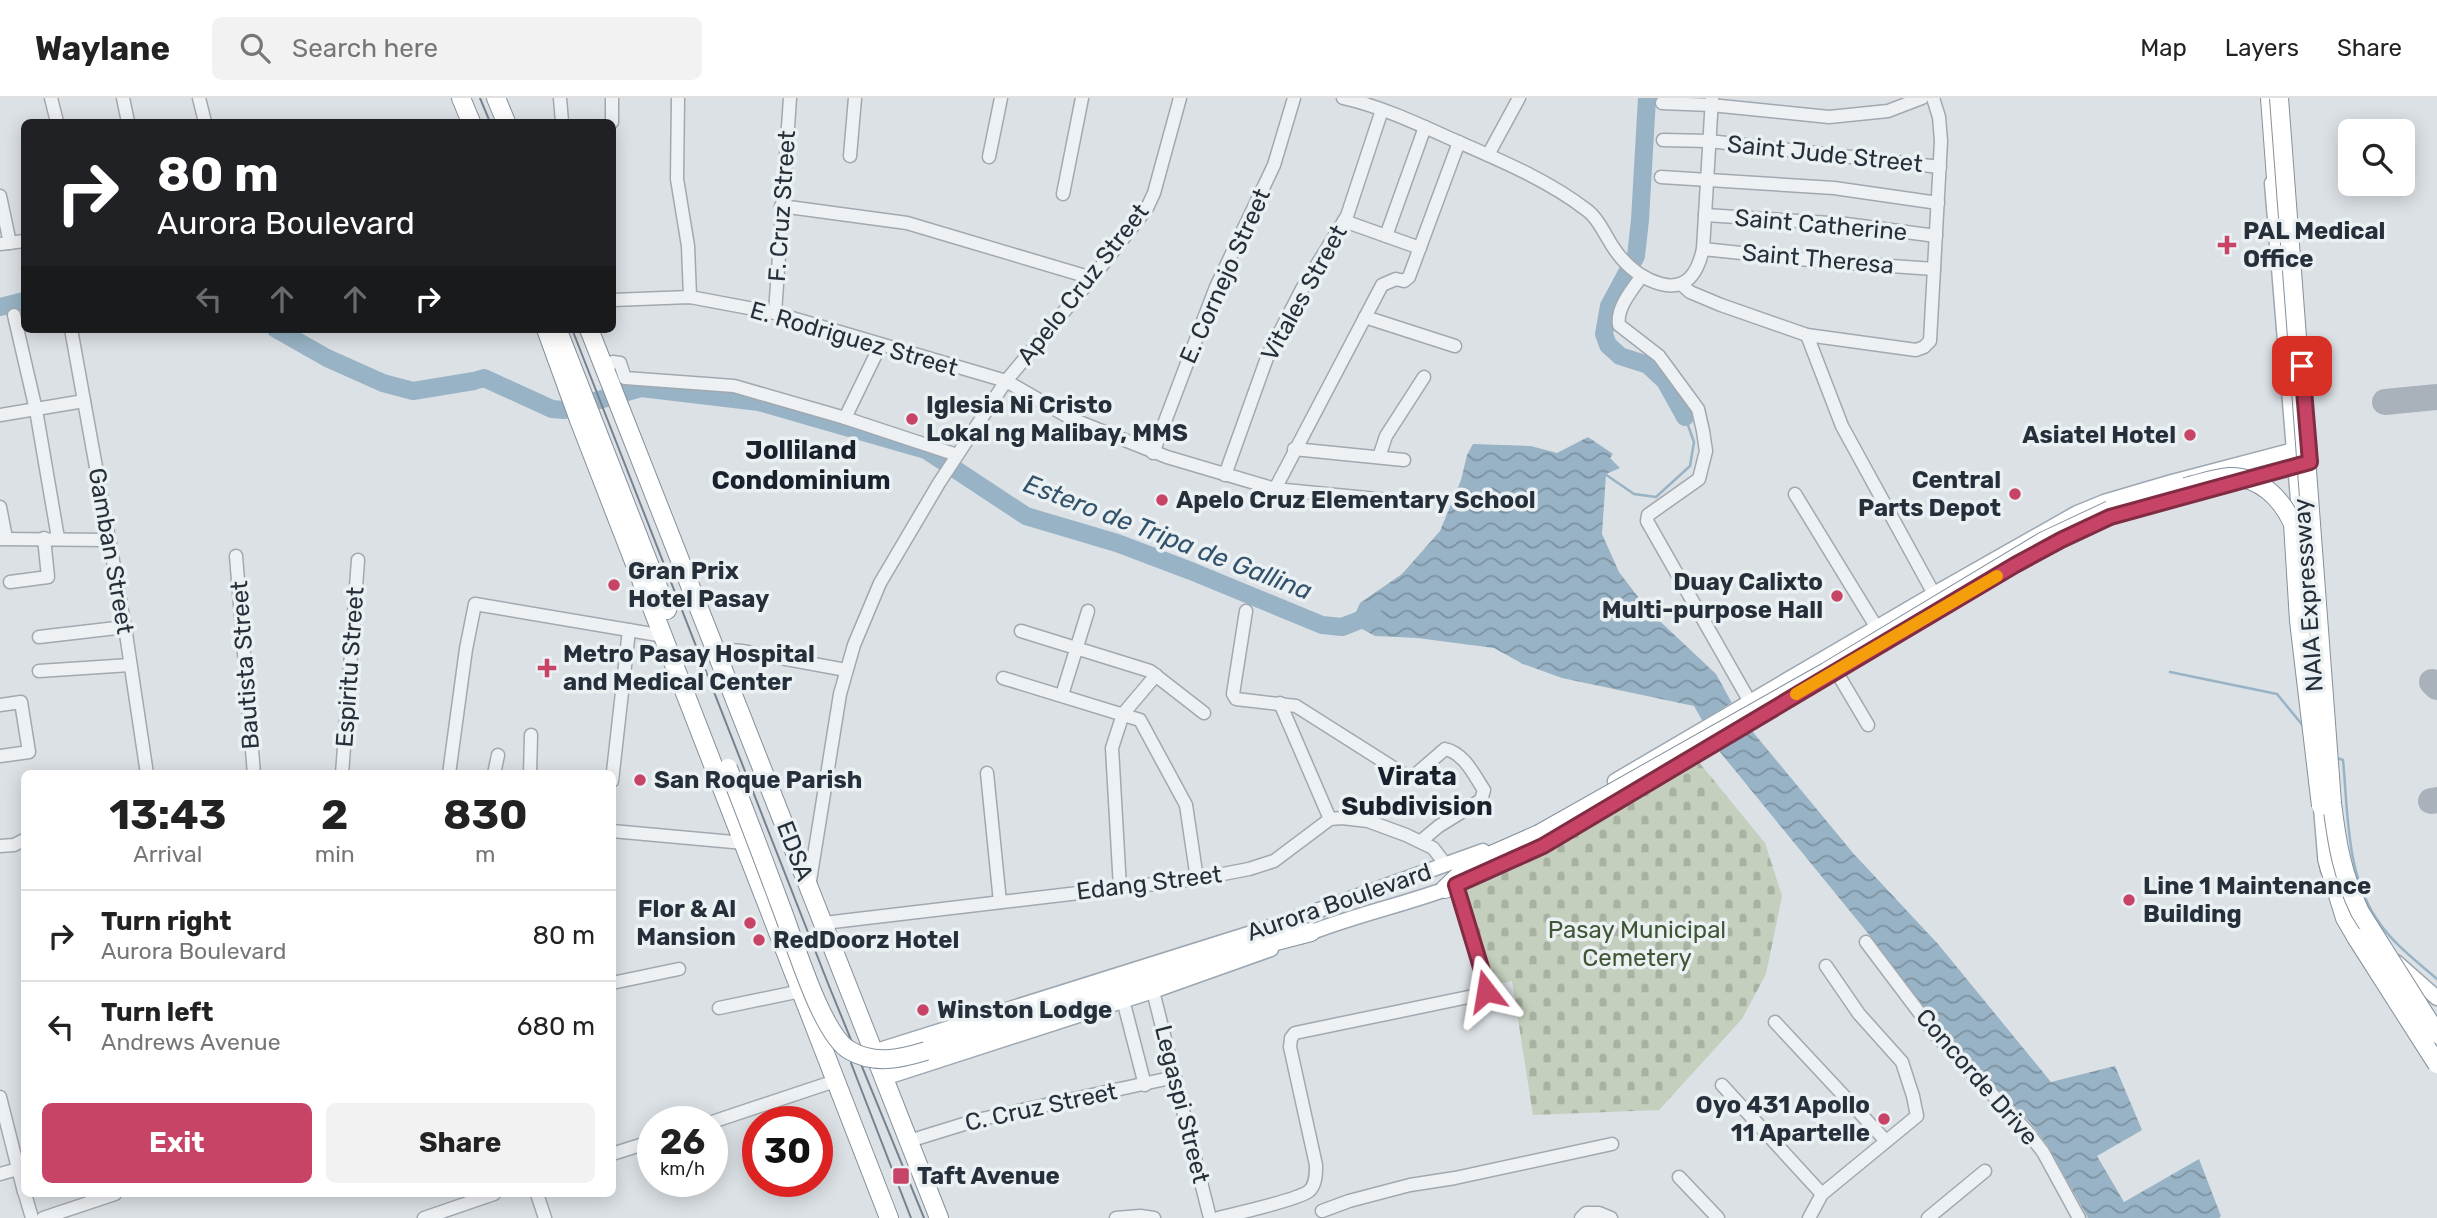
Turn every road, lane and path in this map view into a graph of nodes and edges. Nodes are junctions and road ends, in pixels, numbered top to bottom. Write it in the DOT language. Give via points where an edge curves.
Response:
graph roads {
  1 [pos="51,98"];
  2 [pos="123,98"];
  3 [pos="199,98"];
  4 [pos="461,98"];
  5 [pos="496,98"];
  6 [pos="560,98"];
  7 [pos="612,98"];
  8 [pos="678,98"];
  9 [pos="790,98"];
  10 [pos="855,98"];
  11 [pos="1001,98"];
  12 [pos="1082,98"];
  13 [pos="1180,98"];
  14 [pos="1294,98"];
  15 [pos="1343,98"];
  16 [pos="1519,98"];
  17 [pos="1922,98"];
  18 [pos="1933,98"];
  19 [pos="2264,98"];
  20 [pos="2270,98"];
  21 [pos="2280,98"];
  22 [pos="1712,102"];
  23 [pos="1662,103"];
  24 [pos="1382,110"];
  25 [pos="56,119"];
  26 [pos="127,119"];
  27 [pos="204,119"];
  28 [pos="470,119"];
  29 [pos="505,119"];
  30 [pos="562,119"];
  31 [pos="612,119"];
  32 [pos="1425,127"];
  33 [pos="1663,140"];
  34 [pos="1709,141"];
  35 [pos="1459,142"];
  36 [pos="1488,155"];
  37 [pos="850,156"];
  38 [pos="989,157"];
  39 [pos="1940,167"];
  40 [pos="1661,177"];
  41 [pos="1707,178"];
  42 [pos="1063,194"];
  43 [pos="0,197"];
  44 [pos="1938,203"];
  45 [pos="782,206"];
  46 [pos="1705,215"];
  47 [pos="1344,221"];
  48 [pos="1386,236"];
  49 [pos="1936,236"];
  50 [pos="5,243"];
  51 [pos="1420,248"];
  52 [pos="1703,249"];
  53 [pos="1934,269"];
  54 [pos="1640,276"];
  55 [pos="1092,278"];
  56 [pos="1681,284"];
  57 [pos="690,297"];
  58 [pos="616,300"];
  59 [pos="775,313"];
  60 [pos="14,315"];
  61 [pos="1365,317"];
  62 [pos="72,333"];
  63 [pos="548,333"];
  64 [pos="559,333"];
  65 [pos="591,333"];
  66 [pos="1807,335"];
  67 [pos="880,346"];
  68 [pos="1455,346"];
  69 [pos="604,367"];
  70 [pos="1424,377"];
  71 [pos="1006,381"];
  72 [pos="572,383"];
  73 [pos="84,401"];
  74 [pos="36,410"];
  75 [pos="0,415"];
  76 [pos="845,418"];
  77 [pos="2302,447"];
  78 [pos="1294,449"];
  79 [pos="1153,453"];
  80 [pos="1380,457"];
  81 [pos="955,458"];
  82 [pos="1404,460"];
  83 [pos="2303,464"];
  84 [pos="1225,475"];
  85 [pos="1275,489"];
  86 [pos="1795,494"];
  87 [pos="1408,502"];
  88 [pos="0,507"];
  89 [pos="44,538"];
  90 [pos="58,538"];
  91 [pos="3,539"];
  92 [pos="110,540"];
  93 [pos="2006,552"];
  94 [pos="236,556"];
  95 [pos="358,560"];
  96 [pos="2015,565"];
  97 [pos="10,582"];
  98 [pos="1934,594"];
  99 [pos="1088,611"];
  100 [pos="1246,611"];
  101 [pos="124,627"];
  102 [pos="1877,628"];
  103 [pos="629,630"];
  104 [pos="1021,631"];
  105 [pos="664,636"];
  106 [pos="39,637"];
  107 [pos="1076,649"];
  108 [pos="717,654"];
  109 [pos="130,665"];
  110 [pos="846,670"];
  111 [pos="39,671"];
  112 [pos="1836,671"];
  113 [pos="1156,675"];
  114 [pos="1003,678"];
  115 [pos="1062,695"];
  116 [pos="1280,703"];
  117 [pos="1747,703"];
  118 [pos="0,705"];
  119 [pos="1204,713"];
  120 [pos="1123,714"];
  121 [pos="1718,721"];
  122 [pos="1868,725"];
  123 [pos="531,735"];
  124 [pos="1727,735"];
  125 [pos="498,755"];
  126 [pos="0,756"];
  127 [pos="2332,763"];
  128 [pos="146,770"];
  129 [pos="254,770"];
  130 [pos="342,770"];
  131 [pos="450,770"];
  132 [pos="495,770"];
  133 [pos="530,770"];
  134 [pos="613,770"];
  135 [pos="987,773"];
  136 [pos="1330,819"];
  137 [pos="616,831"];
  138 [pos="1421,841"];
  139 [pos="21,842"];
  140 [pos="744,844"];
  141 [pos="0,846"];
  142 [pos="2328,859"];
  143 [pos="1446,865"];
  144 [pos="1197,879"];
  145 [pos="809,887"];
  146 [pos="1450,887"];
  147 [pos="1120,888"];
  148 [pos="1000,902"];
  149 [pos="824,923"];
  150 [pos="1311,932"];
  151 [pos="1866,942"];
  152 [pos="1826,967"];
  153 [pos="679,969"];
  154 [pos="616,982"];
  155 [pos="801,990"];
  156 [pos="1153,990"];
  157 [pos="2437,998"];
  158 [pos="1123,1000"];
  159 [pos="719,1007"];
  160 [pos="2437,1021"];
  161 [pos="1775,1022"];
  162 [pos="2437,1034"];
  163 [pos="924,1036"];
  164 [pos="873,1052"];
  165 [pos="932,1061"];
  166 [pos="2437,1064"];
  167 [pos="1175,1077"];
  168 [pos="884,1078"];
  169 [pos="835,1081"];
  170 [pos="1144,1085"];
  171 [pos="1722,1085"];
  172 [pos="0,1097"];
  173 [pos="728,1117"];
  174 [pos="909,1141"];
  175 [pos="1886,1141"];
  176 [pos="1612,1144"];
  177 [pos="637,1146"];
  178 [pos="616,1153"];
  179 [pos="18,1169"];
  180 [pos="1985,1171"];
  181 [pos="0,1174"];
  182 [pos="1679,1177"];
  183 [pos="21,1179"];
  184 [pos="1310,1191"];
  185 [pos="1822,1194"];
  186 [pos="26,1197"];
  187 [pos="106,1197"];
  188 [pos="485,1197"];
  189 [pos="538,1197"];
  190 [pos="1324,1215"];
  191 [pos="1583,1216"];
  192 [pos="32,1218"];
  193 [pos="43,1218"];
  194 [pos="424,1218"];
  195 [pos="545,1218"];
  196 [pos="889,1218"];
  197 [pos="939,1218"];
  198 [pos="1115,1218"];
  199 [pos="1154,1218"];
  200 [pos="1210,1218"];
  201 [pos="1218,1218"];
  202 [pos="1611,1218"];
  203 [pos="1718,1218"];
  204 [pos="1810,1218"];
  205 [pos="1927,1218"];
  206 [pos="2079,1218"];
  1 -- 25 [label="street"];
  2 -- 26 [label="street"];
  3 -- 27 [label="street"];
  4 -- 28 [label="highway"];
  5 -- 29 [label="highway"];
  6 -- 30 [label="street"];
  7 -- 31 [label="street"];
  8 -- 57 [label="street" via="677,179 688,246"];
  9 -- 45 [label="street, F. Cruz Street"];
  10 -- 37 [label="street"];
  11 -- 38 [label="street"];
  12 -- 42 [label="street"];
  13 -- 55 [label="street, Apelo Cruz Street" via="1147,208"];
  14 -- 79 [label="street, E. Cornejo Street" via="1274,165 1216,287"];
  15 -- 24 [label="street"];
  16 -- 36 [label="street"];
  17 -- 22 [label="street" via="1888,111 1829,117"];
  18 -- 39 [label="street" via="1939,117"];
  19 -- 77 [label="main road"];
  20 -- 142 [label="highway, NAIA Expressway, bridge"];
  21 -- 77 [label="main road"];
  21 -- 162 [label="highway, NAIA Expressway, bridge" via="2338,853 2360,912"];
  22 -- 23 [label="street"];
  22 -- 34 [label="street"];
  24 -- 32 [label="street"];
  24 -- 47 [label="street, Vitales Street"];
  32 -- 35 [label="street"];
  32 -- 48 [label="street"];
  33 -- 34 [label="street, Saint Jude Street"];
  34 -- 39 [label="street, Saint Jude Street"];
  34 -- 41 [label="street"];
  35 -- 36 [label="street"];
  35 -- 51 [label="street"];
  36 -- 54 [label="street" via="1566,194 1592,214 1619,258"];
  39 -- 44 [label="street"];
  40 -- 41 [label="street"];
  41 -- 44 [label="street" via="1834,188"];
  41 -- 46 [label="street"];
  43 -- 50 [label="street"];
  44 -- 49 [label="street"];
  45 -- 55 [label="street" via="907,223"];
  45 -- 59 [label="street, F. Cruz Street"];
  46 -- 49 [label="street, Saint Catherine" via="1846,224"];
  46 -- 52 [label="street"];
  47 -- 48 [label="street"];
  47 -- 84 [label="street, Vitales Street" via="1268,355"];
  48 -- 51 [label="street"];
  49 -- 53 [label="street"];
  51 -- 61 [label="street" via="1409,277 1382,285"];
  52 -- 53 [label="street, Saint Theresa"];
  52 -- 56 [label="street" via="1699,268"];
  53 -- 66 [label="street" via="1930,341 1924,348"];
  54 -- 56 [label="street" via="1664,285"];
  54 -- 117 [label="street" via="1621,308 1619,325 1659,356 1689,395 1698,410 1706,452 1699,479 1646,518"];
  55 -- 71 [label="street, Apelo Cruz Street"];
  56 -- 66 [label="street" via="1721,305"];
  57 -- 58 [label="street, E. Rodriguez Street"];
  57 -- 59 [label="street, E. Rodriguez Street"];
  59 -- 67 [label="street, E. Rodriguez Street"];
  60 -- 74 [label="street"];
  61 -- 68 [label="street"];
  61 -- 78 [label="street"];
  62 -- 73 [label="street, Gamban Street"];
  63 -- 72 [label="highway, EDSA"];
  64 -- 72 [label="highway"];
  65 -- 69 [label="highway, EDSA"];
  66 -- 98 [label="street" via="1842,426"];
  67 -- 71 [label="street, E. Rodriguez Street"];
  67 -- 76 [label="street"];
  69 -- 76 [label="street" via="619,362 625,378 734,386"];
  69 -- 108 [label="highway, EDSA"];
  70 -- 80 [label="street" via="1386,436"];
  71 -- 79 [label="street, E. Rodriguez Street" via="1072,419"];
  71 -- 81 [label="street, Apelo Cruz Street"];
  72 -- 105 [label="highway, EDSA" via="579,420"];
  72 -- 150 [label="highway, bridge" via="814,995 842,1045 871,1058 901,1058"];
  73 -- 74 [label="street"];
  73 -- 92 [label="street, Gamban Street"];
  74 -- 75 [label="street"];
  74 -- 90 [label="street"];
  76 -- 81 [label="street"];
  77 -- 83 [label="main road"];
  77 -- 93 [label="main road, Aurora Boulevard" via="2104,502"];
  78 -- 80 [label="street"];
  78 -- 85 [label="street"];
  79 -- 84 [label="street, E. Rodriguez Street"];
  80 -- 82 [label="street"];
  81 -- 110 [label="street, Apelo Cruz Street" via="880,583"];
  83 -- 96 [label="main road, Aurora Boulevard" via="2110,517"];
  83 -- 160 [label="main road" via="2321,702 2325,855 2343,918 2374,964"];
  84 -- 85 [label="street, E. Rodriguez Street"];
  85 -- 87 [label="street, E. Rodriguez Street"];
  86 -- 102 [label="street"];
  88 -- 91 [label="street"];
  89 -- 90 [label="street"];
  89 -- 91 [label="street"];
  89 -- 97 [label="street" via="48,577"];
  90 -- 92 [label="street"];
  92 -- 101 [label="street, Gamban Street"];
  93 -- 96 [label="main road"];
  93 -- 98 [label="main road, Aurora Boulevard"];
  94 -- 129 [label="street, Bautista Street"];
  95 -- 130 [label="street, Espiritu Street"];
  96 -- 112 [label="main road, Aurora Boulevard"];
  98 -- 102 [label="main road, Aurora Boulevard"];
  99 -- 107 [label="street"];
  100 -- 116 [label="street" via="1234,697"];
  101 -- 106 [label="street"];
  101 -- 109 [label="street, Gamban Street"];
  102 -- 117 [label="main road, Aurora Boulevard"];
  103 -- 105 [label="street"];
  103 -- 131 [label="street" via="475,604"];
  103 -- 134 [label="street"];
  104 -- 107 [label="street"];
  105 -- 140 [label="highway, EDSA"];
  107 -- 113 [label="street"];
  107 -- 115 [label="street"];
  108 -- 110 [label="street" via="742,651"];
  108 -- 145 [label="highway, EDSA"];
  109 -- 111 [label="street"];
  109 -- 128 [label="street, Gamban Street"];
  110 -- 145 [label="street, Apelo Cruz Street"];
  112 -- 122 [label="street"];
  112 -- 124 [label="main road, Aurora Boulevard"];
  113 -- 119 [label="street"];
  113 -- 120 [label="street"];
  114 -- 115 [label="street"];
  115 -- 120 [label="street"];
  116 -- 136 [label="street"];
  116 -- 138 [label="street" via="1296,706 1408,777 1445,749 1460,756 1484,790 1481,800"];
  117 -- 121 [label="main road, Aurora Boulevard"];
  118 -- 126 [label="street" via="21,702 29,752"];
  120 -- 144 [label="street" via="1140,720 1186,805"];
  120 -- 147 [label="street" via="1112,748"];
  121 -- 124 [label="main road"];
  121 -- 143 [label="main road, Aurora Boulevard" via="1538,826"];
  123 -- 133 [label="street"];
  124 -- 146 [label="main road, Aurora Boulevard" via="1543,846"];
  125 -- 132 [label="street"];
  127 -- 157 [label="main road" via="2348,892 2365,926 2388,956"];
  135 -- 148 [label="street"];
  136 -- 138 [label="street" via="1368,821"];
  136 -- 144 [label="street, Edang Street" via="1274,861"];
  137 -- 140 [label="street"];
  138 -- 143 [label="street"];
  139 -- 141 [label="street"];
  140 -- 155 [label="highway, EDSA"];
  142 -- 146 [label="highway, bridge" via="2299,621 2293,524 2277,497 2256,482 2229,477 2081,522 1539,834 1471,864"];
  142 -- 166 [label="highway, NAIA Expressway, bridge" via="2344,918"];
  143 -- 163 [label="main road, Aurora Boulevard" via="1280,924"];
  144 -- 147 [label="street, Edang Street"];
  145 -- 149 [label="highway, EDSA"];
  146 -- 150 [label="main road, Aurora Boulevard"];
  146 -- 184 [label="street" via="1486,991 1295,1033 1291,1038 1316,1165"];
  147 -- 148 [label="street, Edang Street"];
  148 -- 149 [label="street, Edang Street"];
  149 -- 164 [label="highway, EDSA"];
  150 -- 156 [label="main road, Aurora Boulevard"];
  151 -- 206 [label="street, Concorde Drive" via="1937,1036 2043,1152"];
  152 -- 175 [label="street" via="1859,1014 1902,1062 1910,1085 1917,1116"];
  153 -- 154 [label="street"];
  155 -- 159 [label="street"];
  155 -- 169 [label="highway, EDSA"];
  156 -- 158 [label="main road, Aurora Boulevard"];
  156 -- 167 [label="street, Legaspi Street"];
  158 -- 165 [label="main road, Aurora Boulevard"];
  158 -- 170 [label="street"];
  161 -- 175 [label="street"];
  163 -- 164 [label="main road, Aurora Boulevard"];
  163 -- 165 [label="main road" via="919,1050"];
  164 -- 168 [label="highway, EDSA"];
  165 -- 168 [label="main road, Aurora Boulevard"];
  167 -- 170 [label="street, C. Cruz Street"];
  167 -- 200 [label="street, Legaspi Street"];
  168 -- 174 [label="highway, EDSA"];
  169 -- 173 [label="street"];
  169 -- 196 [label="highway, EDSA"];
  170 -- 174 [label="street, C. Cruz Street" via="977,1119"];
  171 -- 185 [label="street"];
  172 -- 179 [label="street"];
  174 -- 197 [label="highway, EDSA"];
  175 -- 185 [label="street"];
  176 -- 190 [label="street" via="1410,1185 1349,1201"];
  177 -- 178 [label="street"];
  179 -- 181 [label="street"];
  179 -- 183 [label="street"];
  180 -- 205 [label="street"];
  182 -- 203 [label="street"];
  184 -- 190 [label="street"];
  184 -- 201 [label="street"];
  185 -- 204 [label="street"];
  186 -- 192 [label="street"];
  187 -- 193 [label="street"];
  188 -- 194 [label="street"];
  189 -- 195 [label="street"];
  191 -- 202 [label="street" via="1599,1213"];
  198 -- 199 [label="street"];
}
